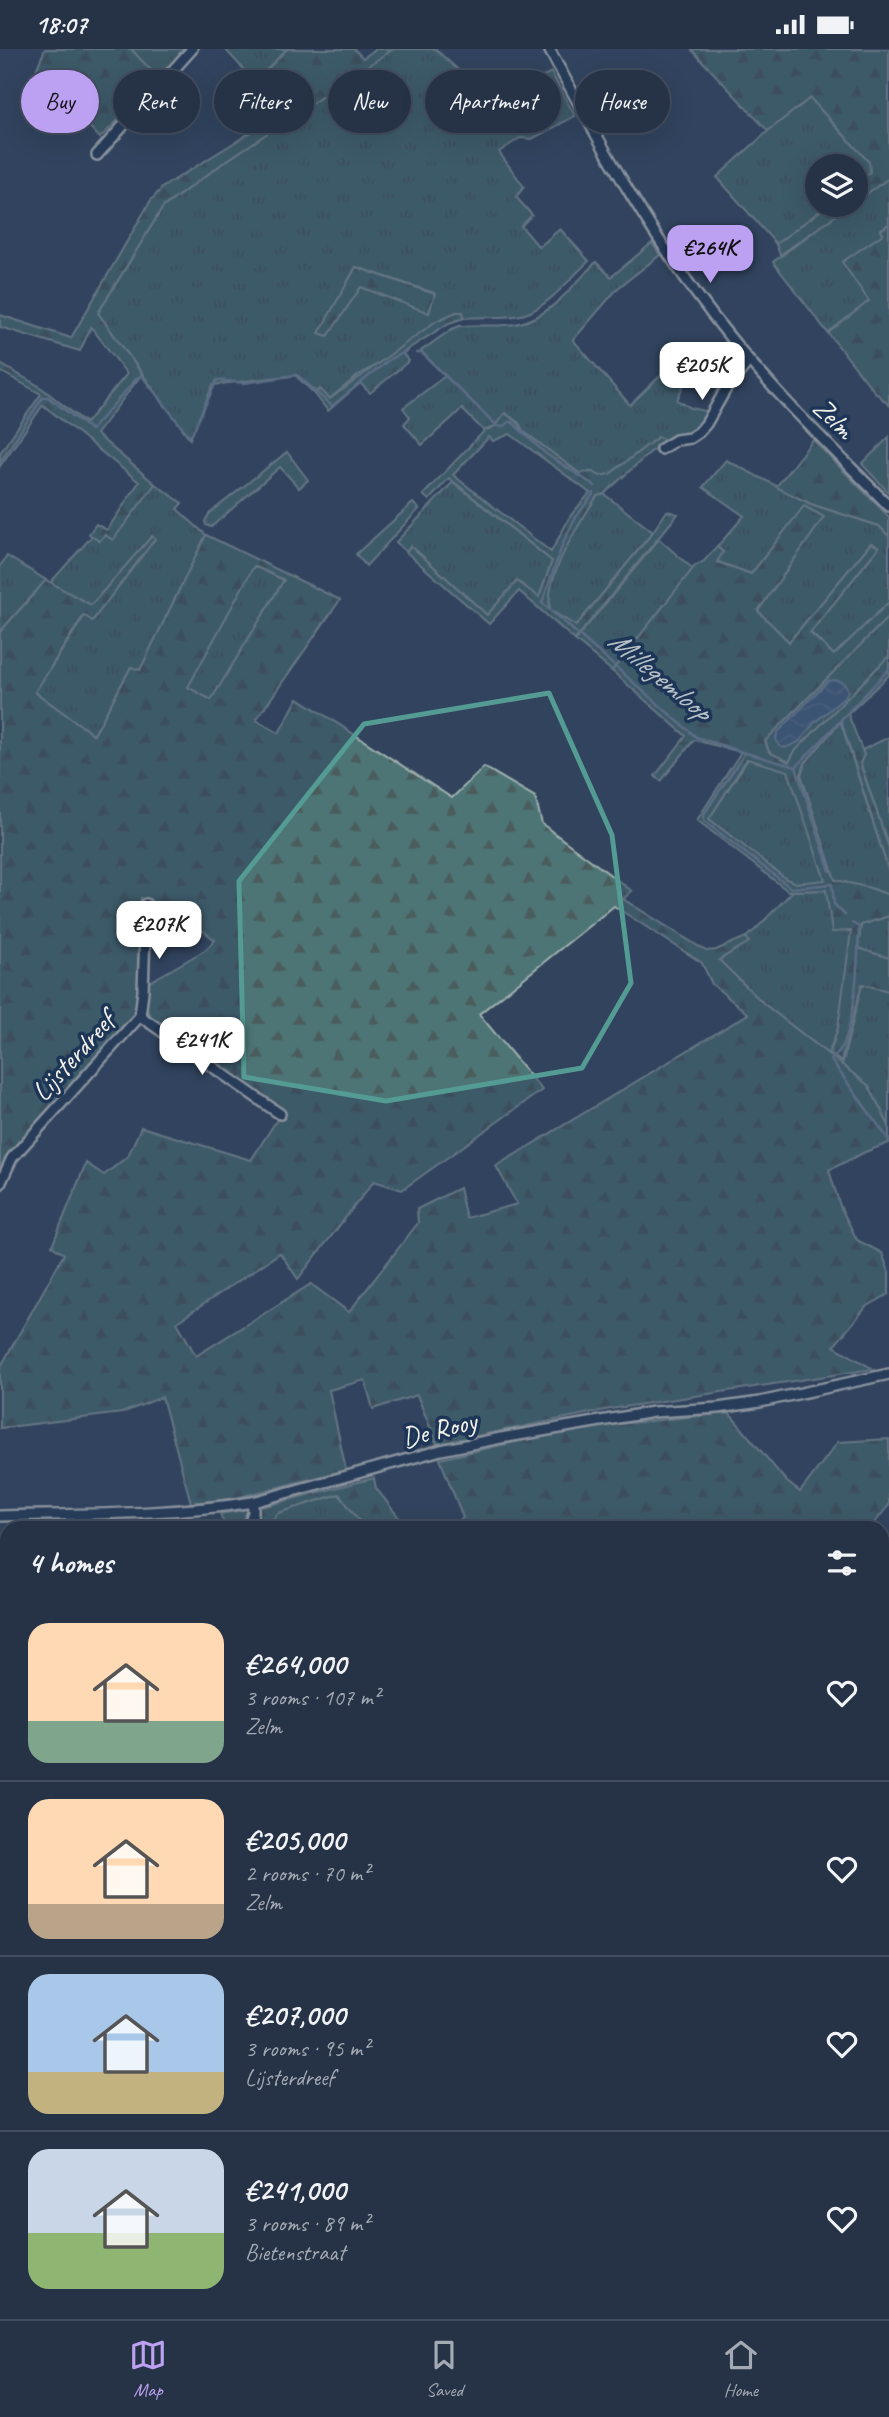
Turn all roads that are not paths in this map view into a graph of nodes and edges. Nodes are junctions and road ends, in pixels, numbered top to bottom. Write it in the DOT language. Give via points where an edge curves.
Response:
graph roads {
  1 [pos="192,49"];
  2 [pos="562,49"];
  3 [pos="551,53"];
  4 [pos="97,155"];
  5 [pos="749,361"];
  6 [pos="662,449"];
  7 [pos="889,506"];
  8 [pos="146,904"];
  9 [pos="140,1016"];
  10 [pos="281,1114"];
  11 [pos="0,1184"];
  12 [pos="889,1374"];
  13 [pos="253,1502"];
  14 [pos="0,1516"];
  15 [pos="250,1521"];
  1 -- 4 [label="street"];
  2 -- 3 [label="street"];
  3 -- 5 [label="street, Zelm" via="636,205"];
  5 -- 6 [label="street" via="699,432"];
  5 -- 7 [label="street, Zelm"];
  8 -- 9 [label="street, Lijsterdreef"];
  9 -- 10 [label="street"];
  9 -- 11 [label="street, Lijsterdreef" via="12,1158"];
  12 -- 13 [label="street, De Rooy" via="760,1402 653,1412 441,1450"];
  13 -- 14 [label="street, De Rooy" via="182,1510"];
  13 -- 15 [label="street"];
}
